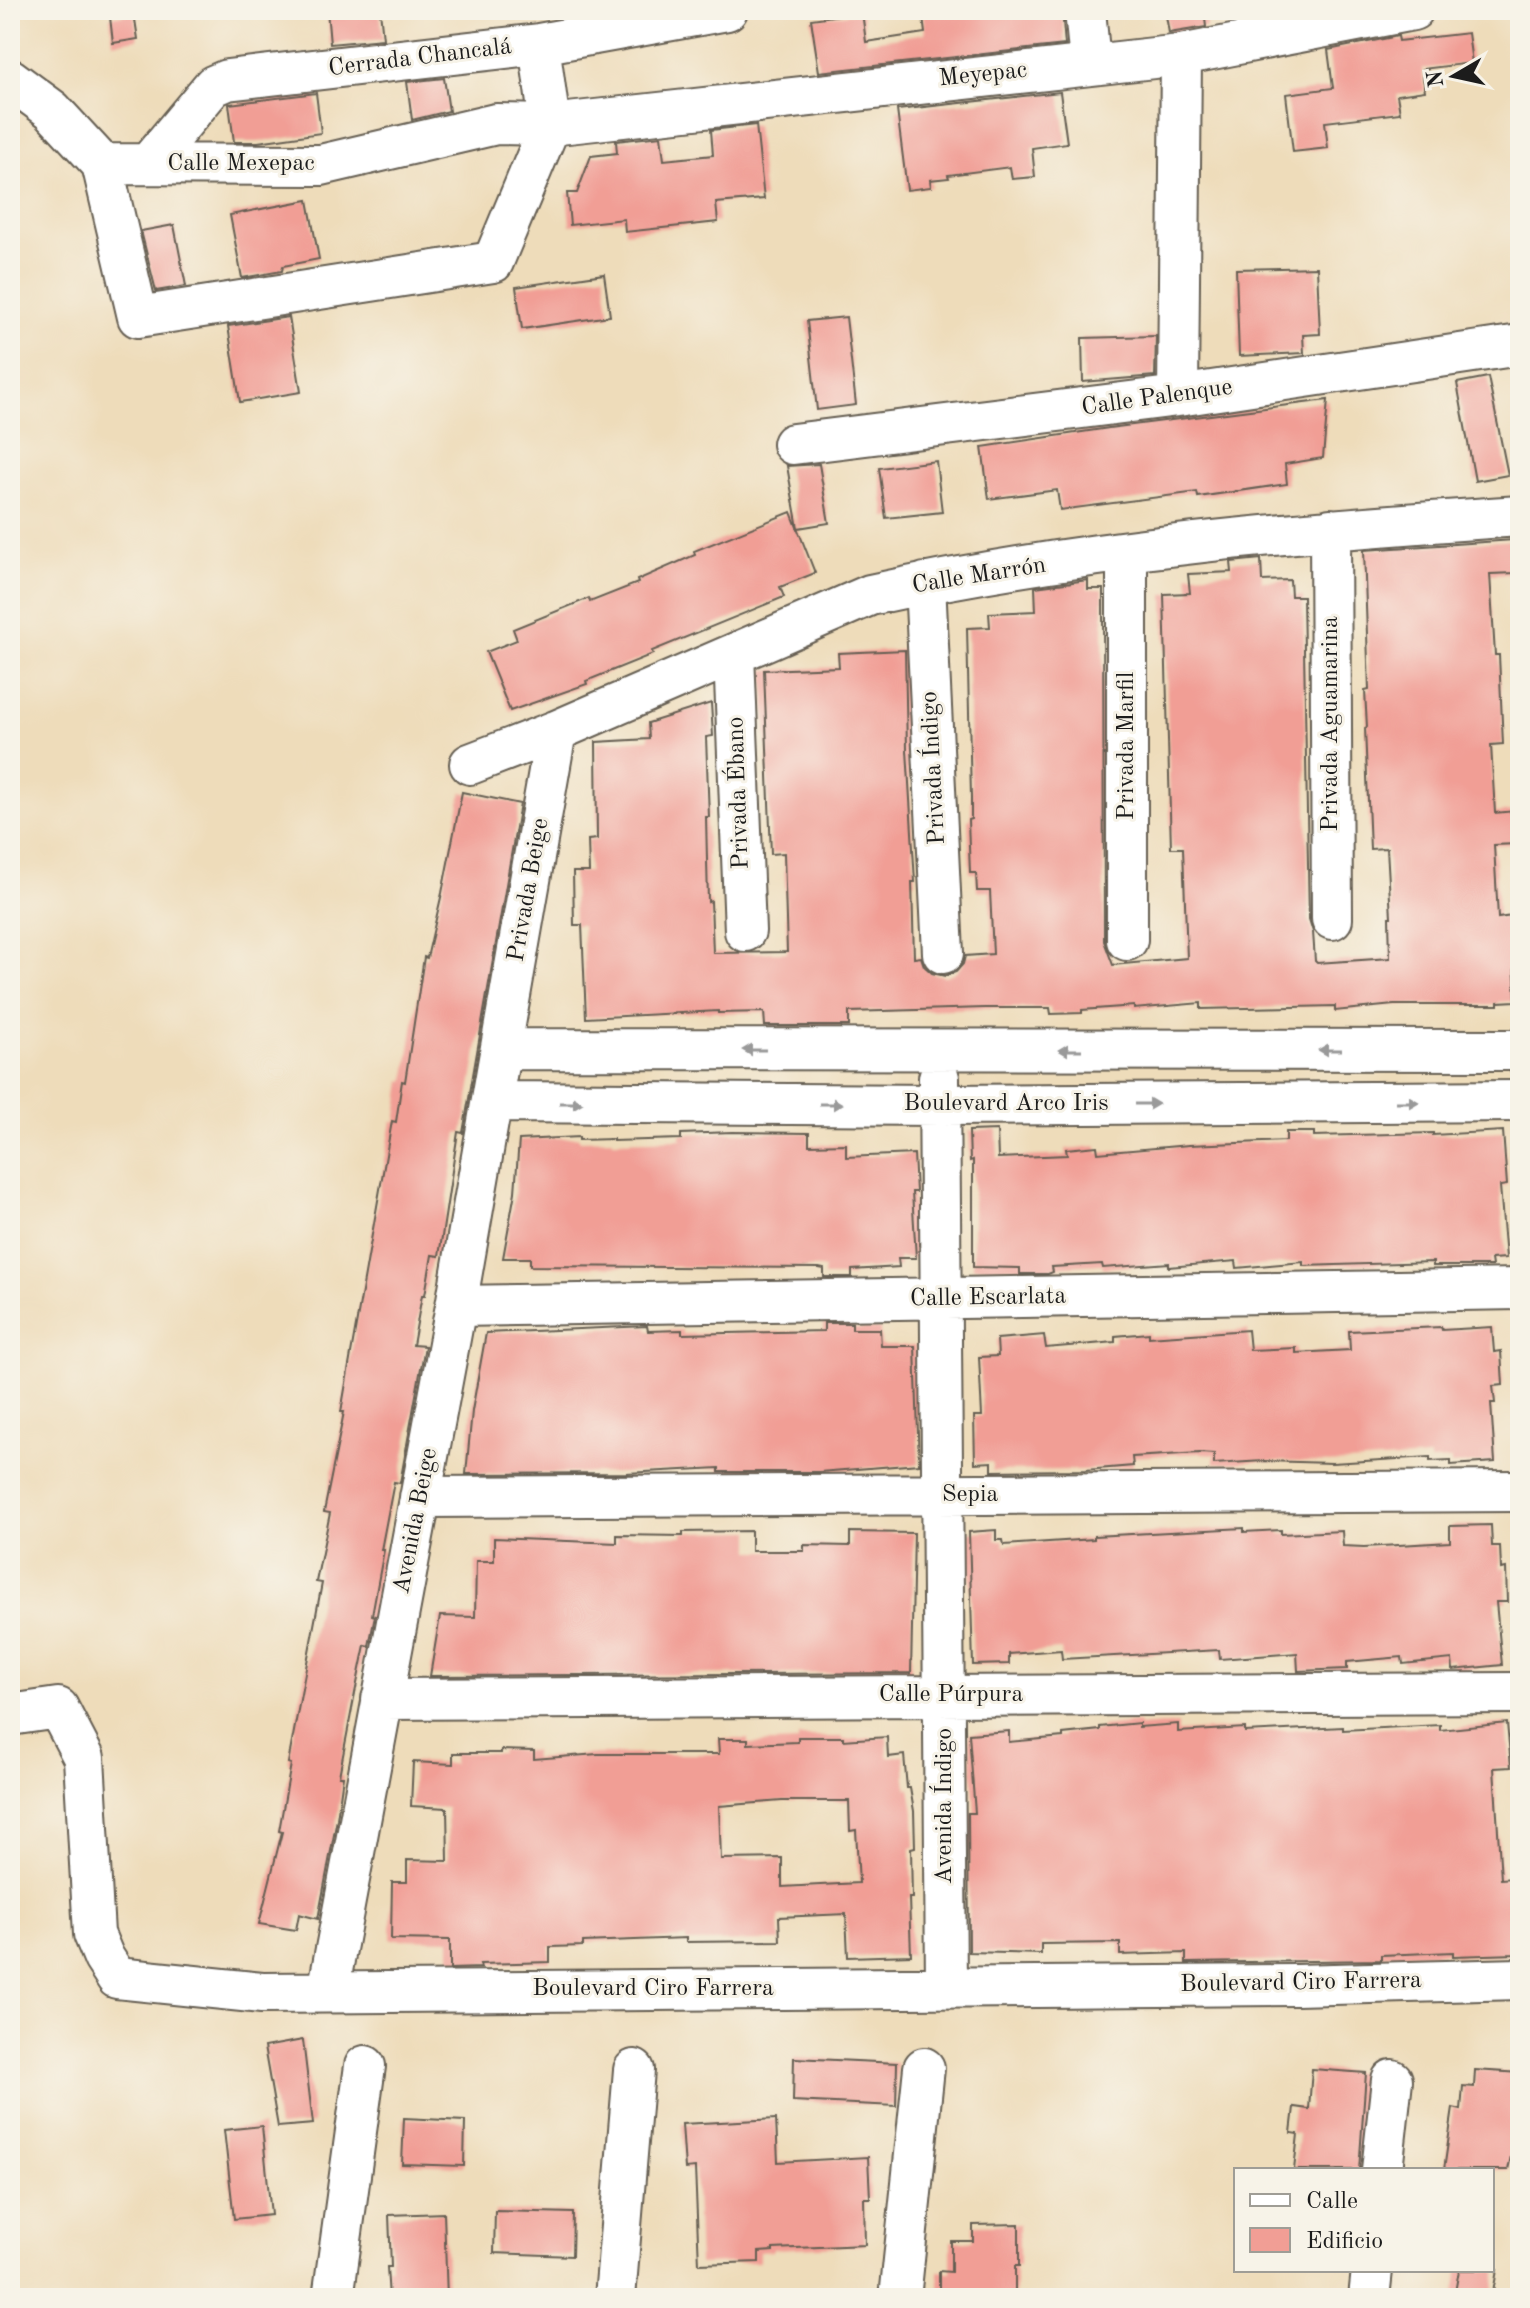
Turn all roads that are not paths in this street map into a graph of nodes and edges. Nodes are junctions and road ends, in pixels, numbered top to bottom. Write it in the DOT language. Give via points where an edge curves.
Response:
graph roads {
  1 [pos="727,10"];
  2 [pos="1085,10"];
  3 [pos="1413,10"];
  4 [pos="539,44"];
  5 [pos="1181,55"];
  6 [pos="1090,63"];
  7 [pos="10,79"];
  8 [pos="550,125"];
  9 [pos="102,164"];
  10 [pos="148,164"];
  11 [pos="1520,345"];
  12 [pos="1178,396"];
  13 [pos="793,444"];
  14 [pos="1520,516"];
  15 [pos="1330,529"];
  16 [pos="1127,552"];
  17 [pos="925,583"];
  18 [pos="734,654"];
  19 [pos="556,731"];
  20 [pos="470,764"];
  21 [pos="1332,919"];
  22 [pos="745,931"];
  23 [pos="1127,940"];
  24 [pos="943,953"];
  25 [pos="502,1049"];
  26 [pos="939,1050"];
  27 [pos="1520,1050"];
  28 [pos="1520,1101"];
  29 [pos="493,1102"];
  30 [pos="940,1105"];
  31 [pos="1520,1289"];
  32 [pos="941,1298"];
  33 [pos="456,1306"];
  34 [pos="1520,1491"];
  35 [pos="942,1495"];
  36 [pos="420,1497"];
  37 [pos="1520,1693"];
  38 [pos="944,1696"];
  39 [pos="382,1699"];
  40 [pos="10,1715"];
  41 [pos="1520,1979"];
  42 [pos="946,1987"];
  43 [pos="328,1992"];
  44 [pos="365,2066"];
  45 [pos="924,2068"];
  46 [pos="634,2070"];
  47 [pos="1392,2080"];
  48 [pos="1382,2168"];
  49 [pos="1372,2272"];
  50 [pos="333,2298"];
  51 [pos="615,2298"];
  52 [pos="900,2298"];
  53 [pos="1369,2298"];
  1 -- 4 [label="street, Cerrada Chancalá"];
  2 -- 6 [label="street"];
  3 -- 5 [label="street, Meyepac"];
  4 -- 8 [label="street"];
  4 -- 10 [label="street, Cerrada Chancalá" via="227,80 213,86"];
  5 -- 6 [label="street, Meyepac"];
  5 -- 12 [label="street"];
  6 -- 8 [label="street, Meyepac"];
  7 -- 9 [label="street" via="52,110"];
  8 -- 9 [label="street" via="493,262 138,317"];
  8 -- 10 [label="street, Calle Mexepac" via="496,124 321,165"];
  9 -- 10 [label="street, Calle Mexepac"];
  11 -- 12 [label="street, Calle Palenque"];
  12 -- 13 [label="street, Calle Palenque"];
  14 -- 15 [label="street, Calle Marrón"];
  15 -- 16 [label="street, Calle Marrón"];
  15 -- 21 [label="street, Privada Aguamarina"];
  16 -- 17 [label="street, Calle Marrón"];
  16 -- 23 [label="street, Privada Marfil"];
  17 -- 18 [label="street, Calle Marrón" via="870,595"];
  17 -- 24 [label="street, Privada Índigo"];
  18 -- 19 [label="street, Calle Marrón"];
  18 -- 22 [label="street, Privada Ébano"];
  19 -- 20 [label="street, Calle Marrón"];
  19 -- 25 [label="street, Privada Beige"];
  26 -- 25 [label="street, one-way"];
  25 -- 29 [label="street, Avenida Beige"];
  27 -- 26 [label="street, one-way"];
  26 -- 30 [label="street, Avenida Índigo"];
  30 -- 28 [label="street, Boulevard Arco Iris, one-way"];
  29 -- 30 [label="street, Boulevard Arco Iris, one-way"];
  29 -- 33 [label="street, Avenida Beige"];
  30 -- 32 [label="street, Avenida Índigo"];
  31 -- 32 [label="street, Calle Escarlata"];
  32 -- 33 [label="street, Calle Escarlata"];
  32 -- 35 [label="street, Avenida Índigo"];
  33 -- 36 [label="street, Avenida Beige"];
  34 -- 35 [label="street, Sepia"];
  35 -- 36 [label="street, Sepia"];
  35 -- 38 [label="street, Avenida Índigo"];
  36 -- 39 [label="street, Avenida Beige"];
  37 -- 38 [label="street, Calle Púrpura"];
  38 -- 39 [label="street, Calle Púrpura"];
  38 -- 42 [label="street, Avenida Índigo"];
  39 -- 43 [label="street, Avenida Beige"];
  40 -- 43 [label="street, Boulevard Ciro Farrera" via="58,1708 84,1758 94,1934 117,1978 262,1993"];
  41 -- 42 [label="street, Boulevard Ciro Farrera"];
  42 -- 43 [label="street, Boulevard Ciro Farrera"];
  44 -- 50 [label="street"];
  45 -- 52 [label="street"];
  46 -- 51 [label="street"];
  47 -- 48 [label="street"];
  49 -- 53 [label="street"];
}
